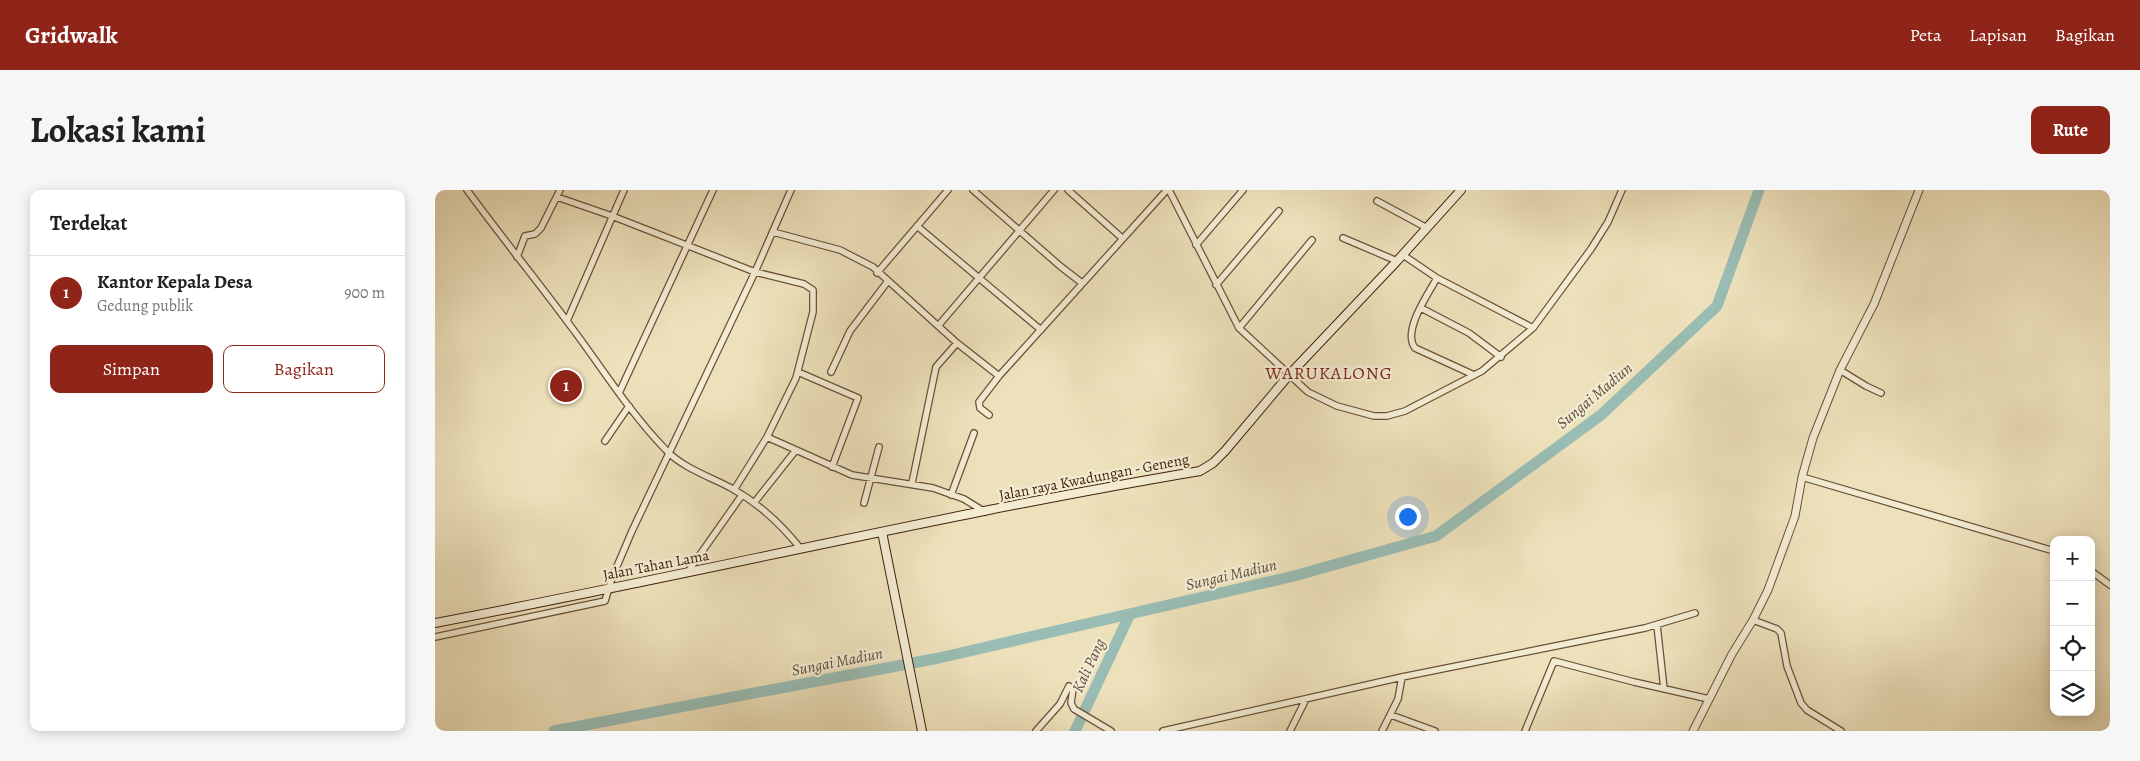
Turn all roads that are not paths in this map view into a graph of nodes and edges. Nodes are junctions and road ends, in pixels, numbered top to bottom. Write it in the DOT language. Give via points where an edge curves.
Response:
graph roads {
  1 [pos="467,190"];
  2 [pos="560,190"];
  3 [pos="623,190"];
  4 [pos="713,190"];
  5 [pos="791,190"];
  6 [pos="948,190"];
  7 [pos="973,190"];
  8 [pos="1054,190"];
  9 [pos="1068,190"];
  10 [pos="1243,190"];
  11 [pos="1461,190"];
  12 [pos="1622,190"];
  13 [pos="1919,190"];
  14 [pos="1166,191"];
  15 [pos="557,197"];
  16 [pos="1377,201"];
  17 [pos="1279,211"];
  18 [pos="612,216"];
  19 [pos="917,226"];
  20 [pos="1427,228"];
  21 [pos="1020,231"];
  22 [pos="773,232"];
  23 [pos="1122,238"];
  24 [pos="1343,238"];
  25 [pos="1312,240"];
  26 [pos="688,245"];
  27 [pos="1196,245"];
  28 [pos="517,257"];
  29 [pos="1400,258"];
  30 [pos="755,272"];
  31 [pos="877,273"];
  32 [pos="1437,278"];
  33 [pos="980,279"];
  34 [pos="888,281"];
  35 [pos="1082,283"];
  36 [pos="1216,285"];
  37 [pos="1421,308"];
  38 [pos="567,321"];
  39 [pos="938,326"];
  40 [pos="1239,328"];
  41 [pos="1533,328"];
  42 [pos="1041,330"];
  43 [pos="957,343"];
  44 [pos="1501,357"];
  45 [pos="1840,370"];
  46 [pos="798,372"];
  47 [pos="831,372"];
  48 [pos="1289,375"];
  49 [pos="1475,375"];
  50 [pos="999,376"];
  51 [pos="1881,392"];
  52 [pos="619,393"];
  53 [pos="629,406"];
  54 [pos="989,415"];
  55 [pos="974,433"];
  56 [pos="767,437"];
  57 [pos="605,442"];
  58 [pos="879,447"];
  59 [pos="796,450"];
  60 [pos="670,454"];
  61 [pos="832,466"];
  62 [pos="1802,477"];
  63 [pos="870,480"];
  64 [pos="912,483"];
  65 [pos="733,490"];
  66 [pos="742,495"];
  67 [pos="951,495"];
  68 [pos="754,503"];
  69 [pos="864,503"];
  70 [pos="985,512"];
  71 [pos="882,532"];
  72 [pos="801,549"];
  73 [pos="2050,550"];
  74 [pos="687,573"];
  75 [pos="2095,574"];
  76 [pos="2110,585"];
  77 [pos="608,589"];
  78 [pos="1695,613"];
  79 [pos="1753,620"];
  80 [pos="435,622"];
  81 [pos="1657,625"];
  82 [pos="435,637"];
  83 [pos="1402,677"];
  84 [pos="1664,689"];
  85 [pos="1306,699"];
  86 [pos="1709,699"];
  87 [pos="1391,715"];
  88 [pos="1173,730"];
  89 [pos="922,731"];
  90 [pos="1036,731"];
  91 [pos="1111,731"];
  92 [pos="1163,731"];
  93 [pos="1289,731"];
  94 [pos="1382,731"];
  95 [pos="1435,731"];
  96 [pos="1525,731"];
  97 [pos="1693,731"];
  98 [pos="1841,731"];
  1 -- 28 [label="street"];
  2 -- 15 [label="street"];
  3 -- 18 [label="street"];
  4 -- 26 [label="street"];
  5 -- 22 [label="street"];
  6 -- 19 [label="street"];
  7 -- 21 [label="street"];
  8 -- 21 [label="street"];
  9 -- 23 [label="street"];
  10 -- 27 [label="street"];
  11 -- 20 [label="main road, Jalan raya Kwadungan - Geneng"];
  12 -- 41 [label="street" via="1591,249"];
  13 -- 45 [label="street" via="1874,304"];
  14 -- 23 [label="street"];
  14 -- 27 [label="street"];
  15 -- 18 [label="street"];
  15 -- 28 [label="street" via="541,228 524,238"];
  16 -- 20 [label="street"];
  17 -- 36 [label="street"];
  18 -- 26 [label="street"];
  18 -- 38 [label="street"];
  19 -- 31 [label="street"];
  19 -- 33 [label="street"];
  20 -- 29 [label="main road, Jalan raya Kwadungan - Geneng"];
  21 -- 33 [label="street"];
  21 -- 35 [label="street"];
  22 -- 30 [label="street"];
  22 -- 31 [label="street" via="840,250"];
  23 -- 35 [label="street"];
  24 -- 29 [label="street"];
  25 -- 40 [label="street"];
  26 -- 30 [label="street"];
  26 -- 52 [label="street"];
  27 -- 36 [label="street"];
  28 -- 38 [label="street"];
  29 -- 32 [label="street"];
  29 -- 48 [label="main road, Jalan raya Kwadungan - Geneng"];
  30 -- 46 [label="street" via="804,284 813,290 813,312"];
  30 -- 60 [label="street"];
  31 -- 34 [label="street"];
  32 -- 37 [label="street"];
  32 -- 41 [label="street"];
  33 -- 39 [label="street"];
  33 -- 42 [label="street"];
  34 -- 39 [label="street"];
  34 -- 47 [label="street" via="854,325"];
  35 -- 42 [label="street"];
  36 -- 40 [label="street"];
  37 -- 44 [label="street" via="1469,333"];
  37 -- 49 [label="street" via="1411,328 1415,348"];
  38 -- 52 [label="street"];
  39 -- 43 [label="street"];
  40 -- 48 [label="street"];
  41 -- 44 [label="street"];
  42 -- 50 [label="street"];
  43 -- 50 [label="street"];
  43 -- 64 [label="street" via="940,360 934,372"];
  44 -- 49 [label="street"];
  45 -- 51 [label="street"];
  45 -- 62 [label="street" via="1813,438"];
  46 -- 56 [label="street"];
  46 -- 61 [label="street" via="858,398"];
  48 -- 49 [label="street" via="1308,392 1337,406 1380,416 1405,411"];
  48 -- 70 [label="main road, Jalan raya Kwadungan - Geneng" via="1225,451 1200,470"];
  50 -- 54 [label="street" via="979,402 980,408"];
  52 -- 53 [label="street"];
  53 -- 57 [label="street"];
  53 -- 60 [label="street"];
  55 -- 67 [label="street"];
  56 -- 59 [label="street"];
  56 -- 65 [label="street"];
  58 -- 63 [label="street"];
  59 -- 61 [label="street"];
  59 -- 68 [label="street"];
  60 -- 65 [label="street"];
  60 -- 77 [label="street" via="643,506"];
  61 -- 63 [label="street"];
  62 -- 73 [label="street"];
  62 -- 79 [label="street" via="1795,516 1768,590"];
  63 -- 64 [label="street"];
  63 -- 69 [label="street"];
  64 -- 67 [label="street"];
  65 -- 66 [label="street"];
  66 -- 68 [label="street"];
  66 -- 74 [label="street"];
  67 -- 70 [label="street"];
  68 -- 72 [label="street" via="781,524"];
  70 -- 71 [label="main road, Jalan raya Kwadungan - Geneng"];
  71 -- 72 [label="main road, Jalan Tahan Lama"];
  71 -- 89 [label="main road"];
  72 -- 74 [label="main road, Jalan Tahan Lama"];
  74 -- 77 [label="main road, Jalan Tahan Lama"];
  75 -- 76 [label="street"];
  77 -- 80 [label="main road, Jalan Tahan Lama"];
  77 -- 82 [label="street" via="605,601 599,604"];
  78 -- 81 [label="street"];
  79 -- 86 [label="street"];
  79 -- 98 [label="street" via="1781,633 1787,666 1801,703"];
  81 -- 83 [label="street"];
  81 -- 84 [label="street"];
  83 -- 85 [label="street"];
  83 -- 87 [label="street"];
  84 -- 86 [label="street"];
  84 -- 96 [label="street" via="1553,661"];
  85 -- 88 [label="street"];
  85 -- 93 [label="street"];
  86 -- 97 [label="street"];
  87 -- 94 [label="street"];
  87 -- 95 [label="street"];
  88 -- 92 [label="street"];
  90 -- 91 [label="street" via="1060,704 1069,686 1073,689 1071,703 1074,709"];
}
